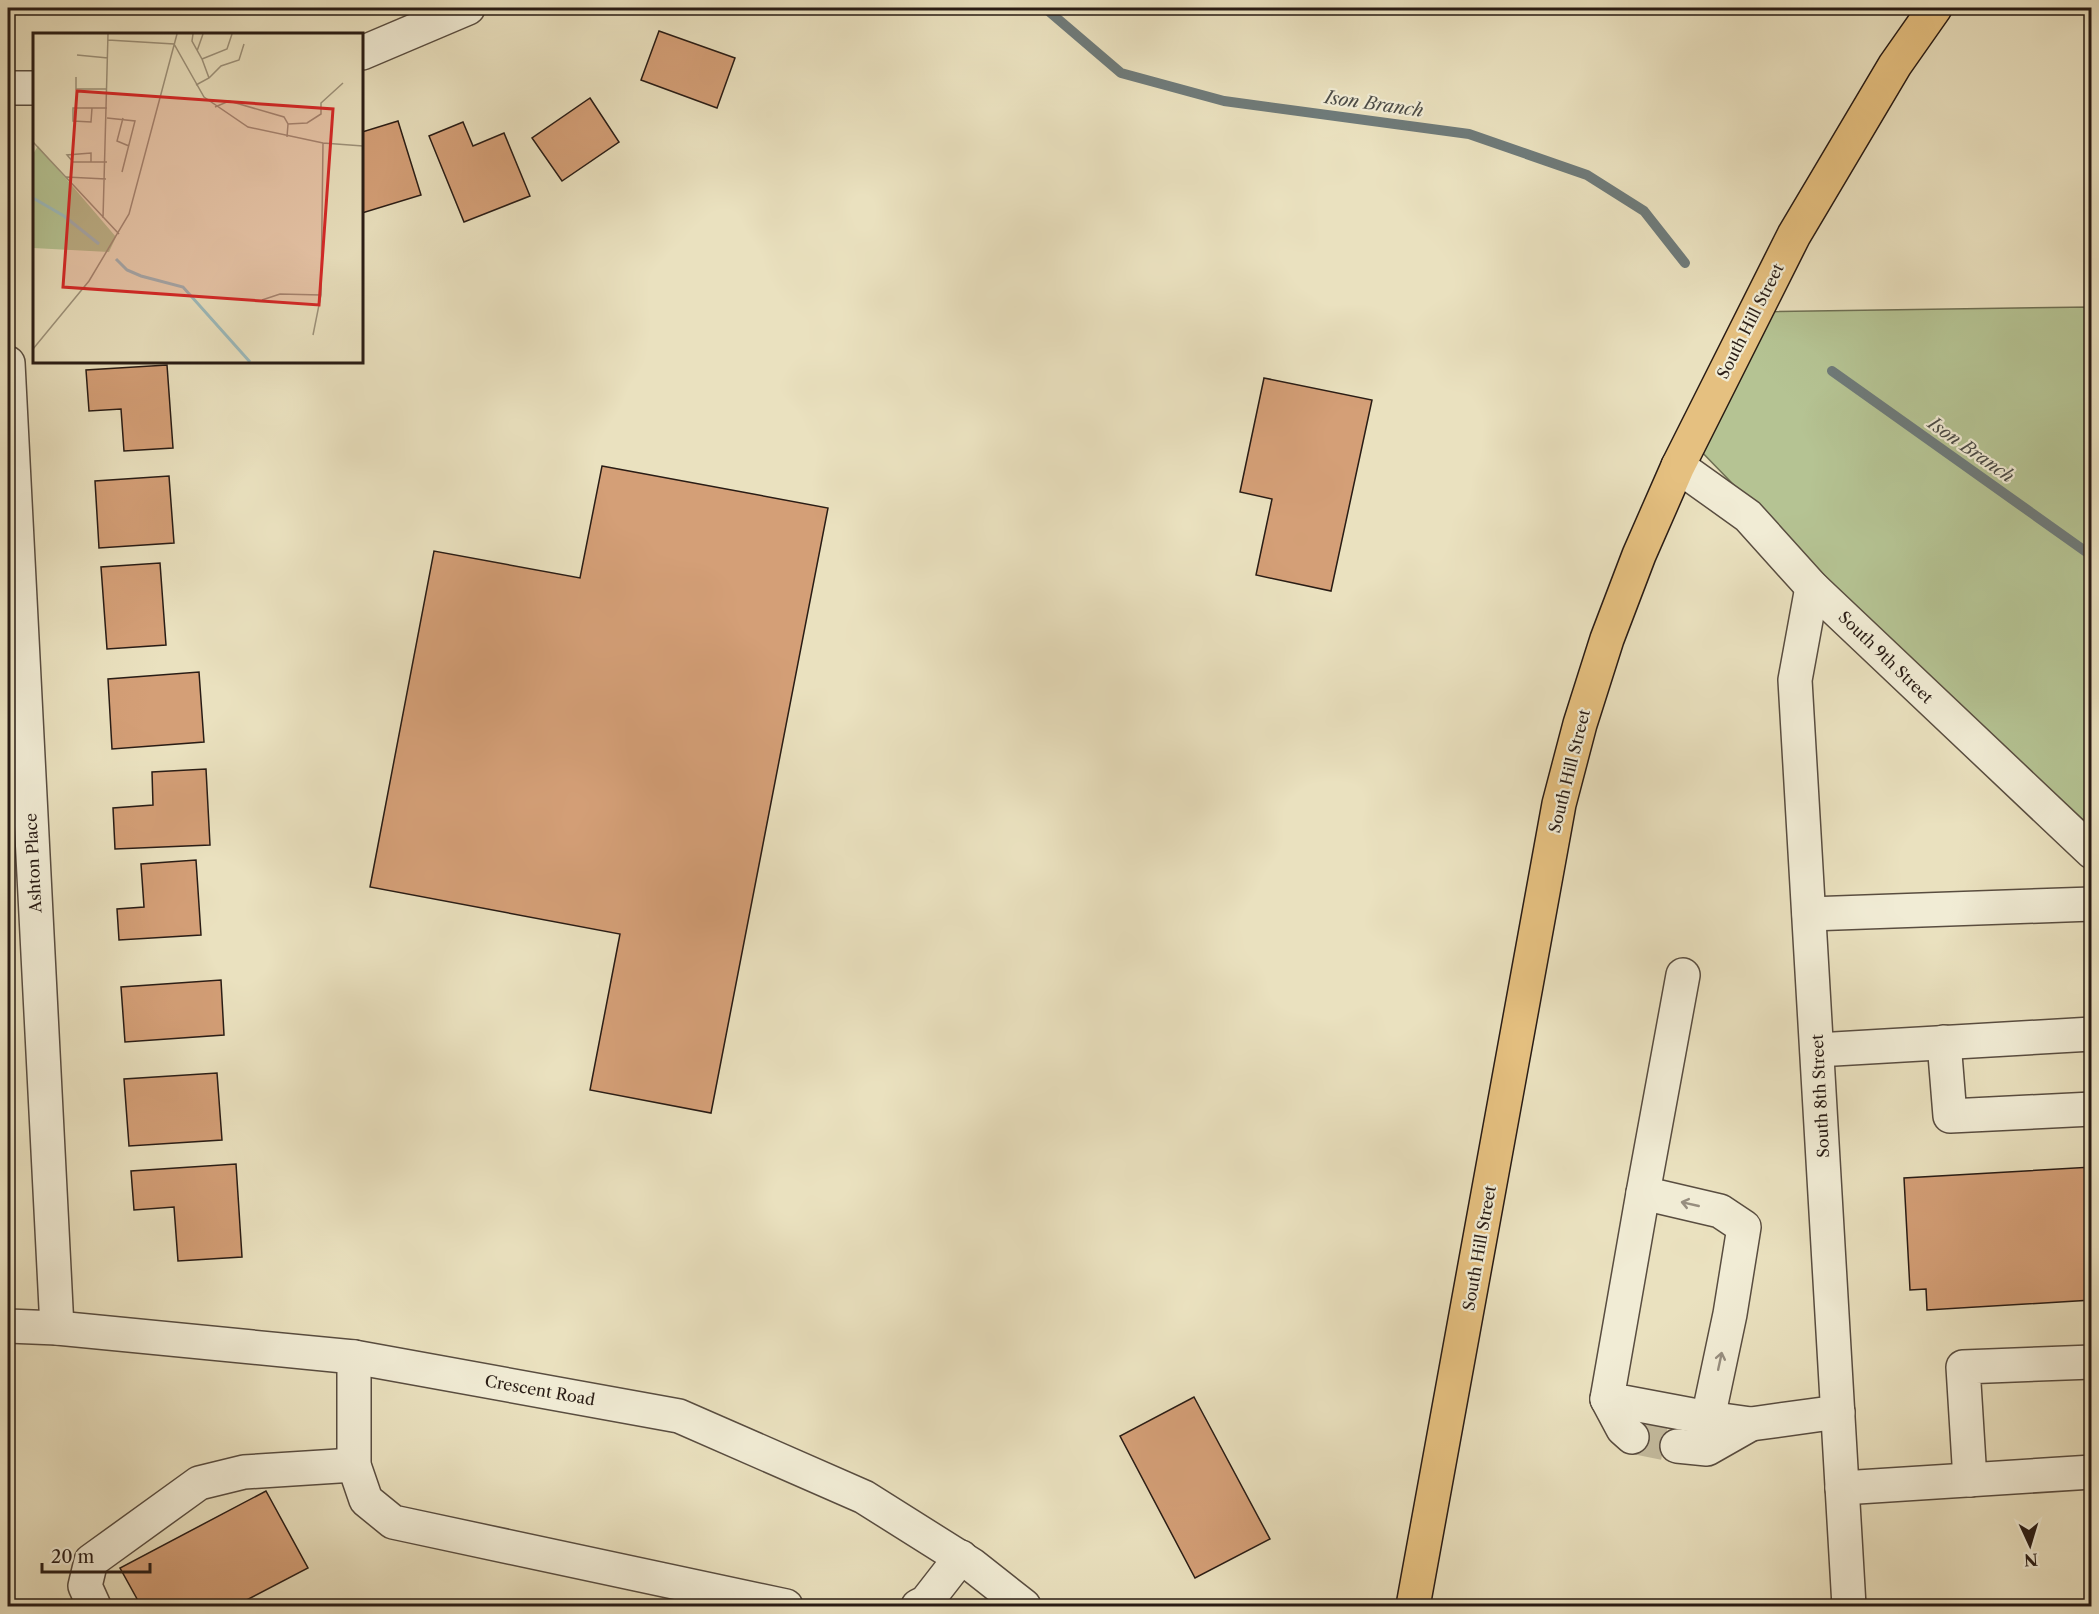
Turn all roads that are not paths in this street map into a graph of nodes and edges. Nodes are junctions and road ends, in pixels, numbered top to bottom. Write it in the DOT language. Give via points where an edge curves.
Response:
graph roads {
  1 [pos="468,8"];
  2 [pos="1935,8"];
  3 [pos="363,53"];
  4 [pos="8,88"];
  5 [pos="33,88"];
  6 [pos="8,363"];
  7 [pos="1678,466"];
  8 [pos="1812,586"];
  9 [pos="2091,852"];
  10 [pos="2091,903"];
  11 [pos="1809,914"];
  12 [pos="1683,975"];
  13 [pos="2091,1034"];
  14 [pos="1944,1042"];
  15 [pos="1817,1050"];
  16 [pos="2091,1109"];
  17 [pos="1643,1193"];
  18 [pos="8,1326"];
  19 [pos="57,1328"];
  20 [pos="354,1357"];
  21 [pos="2091,1362"];
  22 [pos="1608,1399"];
  23 [pos="1838,1412"];
  24 [pos="1708,1418"];
  25 [pos="1751,1424"];
  26 [pos="1632,1437"];
  27 [pos="1677,1446"];
  28 [pos="354,1465"];
  29 [pos="2091,1472"];
  30 [pos="1970,1480"];
  31 [pos="1842,1488"];
  32 [pos="961,1557"];
  33 [pos="94,1606"];
  34 [pos="786,1606"];
  35 [pos="918,1606"];
  36 [pos="1023,1606"];
  37 [pos="1413,1606"];
  38 [pos="1849,1606"];
  1 -- 3 [label="street"];
  2 -- 7 [label="main road, South Hill Street" via="1895,65 1794,235"];
  4 -- 5 [label="street"];
  6 -- 19 [label="street, Ashton Place"];
  7 -- 8 [label="street, South 9th Street" via="1748,516"];
  7 -- 37 [label="main road, South Hill Street" via="1607,639 1559,804"];
  8 -- 9 [label="street, South 9th Street"];
  8 -- 11 [label="street, South 8th Street" via="1795,680"];
  10 -- 11 [label="street"];
  11 -- 15 [label="street, South 8th Street"];
  12 -- 17 [label="street"];
  13 -- 14 [label="street"];
  14 -- 15 [label="street"];
  14 -- 16 [label="street" via="1950,1116"];
  15 -- 23 [label="street, South 8th Street"];
  17 -- 22 [label="street"];
  24 -- 17 [label="street, one-way" via="1744,1227 1720,1211"];
  18 -- 19 [label="street, Crescent Road"];
  19 -- 20 [label="street, Crescent Road"];
  20 -- 28 [label="street"];
  20 -- 32 [label="street, Crescent Road" via="679,1416 864,1497"];
  21 -- 30 [label="street" via="1963,1367"];
  22 -- 24 [label="street"];
  22 -- 26 [label="street" via="1623,1429"];
  23 -- 25 [label="street"];
  23 -- 31 [label="street, South 8th Street"];
  24 -- 25 [label="street"];
  25 -- 27 [label="street" via="1707,1449"];
  28 -- 33 [label="street" via="244,1472 199,1483 91,1561 85,1586"];
  28 -- 34 [label="street" via="366,1500 393,1521"];
  29 -- 30 [label="street"];
  30 -- 31 [label="street"];
  31 -- 38 [label="street, South 8th Street"];
  32 -- 35 [label="street" via="926,1602"];
  32 -- 36 [label="street, Crescent Road"];
}
